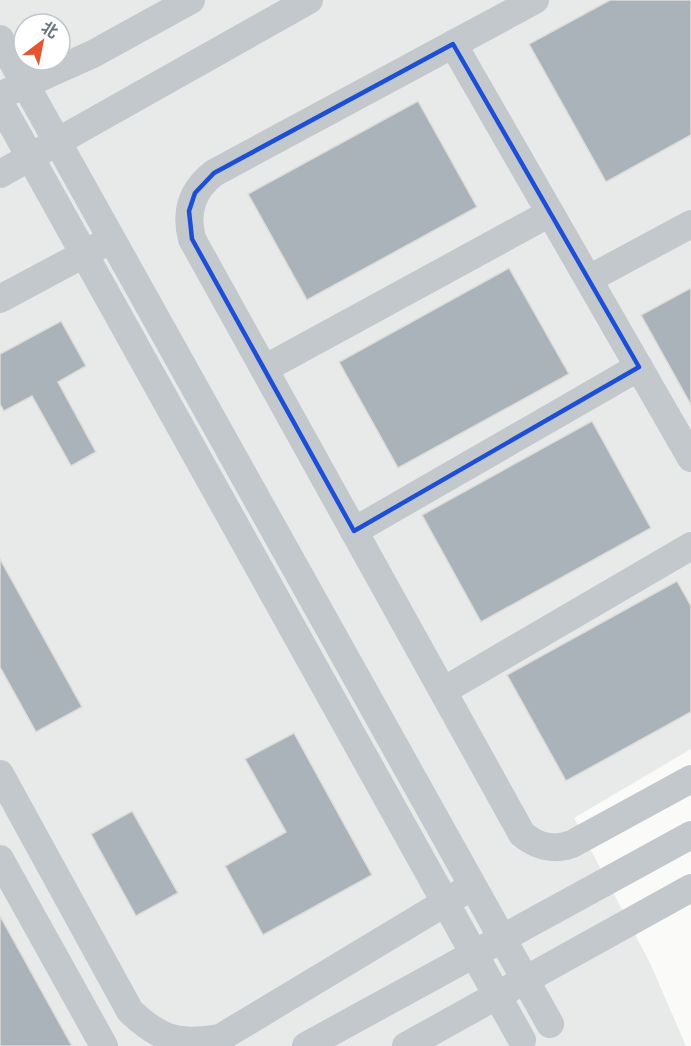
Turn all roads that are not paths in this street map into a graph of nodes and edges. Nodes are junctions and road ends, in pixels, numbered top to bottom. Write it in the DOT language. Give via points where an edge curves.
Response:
graph roads {
  1 [pos="191,0"];
  2 [pos="309,0"];
  3 [pos="535,0"];
  4 [pos="0,39"];
  5 [pos="453,44"];
  6 [pos="13,89"];
  7 [pos="0,103"];
  8 [pos="57,141"];
  9 [pos="30,157"];
  10 [pos="0,174"];
  11 [pos="550,213"];
  12 [pos="691,224"];
  13 [pos="112,239"];
  14 [pos="84,254"];
  15 [pos="588,279"];
  16 [pos="0,299"];
  17 [pos="639,367"];
  18 [pos="264,369"];
  19 [pos="691,458"];
  20 [pos="354,531"];
  21 [pos="691,546"];
  22 [pos="443,691"];
  23 [pos="0,774"];
  24 [pos="691,779"];
  25 [pos="691,835"];
  26 [pos="0,859"];
  27 [pos="472,886"];
  28 [pos="691,888"];
  29 [pos="446,902"];
  30 [pos="501,937"];
  31 [pos="474,952"];
  32 [pos="525,980"];
  33 [pos="497,995"];
  34 [pos="550,1024"];
  35 [pos="522,1040"];
  36 [pos="168,1043"];
  37 [pos="418,1043"];
  38 [pos="104,1046"];
  39 [pos="306,1046"];
  1 -- 6 [label="street" via="93,54"];
  2 -- 8 [label="street"];
  3 -- 5 [label="street"];
  4 -- 6 [label="street"];
  5 -- 11 [label="street"];
  5 -- 18 [label="street" via="214,173 195,193 189,211 192,239"];
  6 -- 8 [label="street"];
  7 -- 9 [label="street"];
  8 -- 9 [label="street"];
  8 -- 13 [label="street"];
  9 -- 10 [label="street"];
  9 -- 14 [label="street"];
  11 -- 15 [label="street"];
  11 -- 18 [label="street"];
  12 -- 15 [label="street"];
  13 -- 14 [label="street"];
  13 -- 27 [label="street"];
  14 -- 16 [label="street"];
  14 -- 29 [label="street"];
  15 -- 17 [label="street"];
  17 -- 19 [label="street"];
  17 -- 20 [label="street"];
  18 -- 20 [label="street"];
  20 -- 22 [label="street"];
  21 -- 22 [label="street"];
  22 -- 24 [label="street" via="522,834 541,846 572,844"];
  23 -- 36 [label="street" via="130,1011"];
  25 -- 30 [label="street"];
  26 -- 38 [label="street"];
  27 -- 29 [label="street"];
  27 -- 30 [label="street"];
  28 -- 32 [label="street"];
  29 -- 31 [label="street"];
  29 -- 36 [label="street" via="220,1038"];
  30 -- 31 [label="street"];
  30 -- 32 [label="street"];
  31 -- 33 [label="street"];
  31 -- 39 [label="street"];
  32 -- 33 [label="street"];
  32 -- 34 [label="street"];
  33 -- 35 [label="street"];
  33 -- 37 [label="street"];
}
